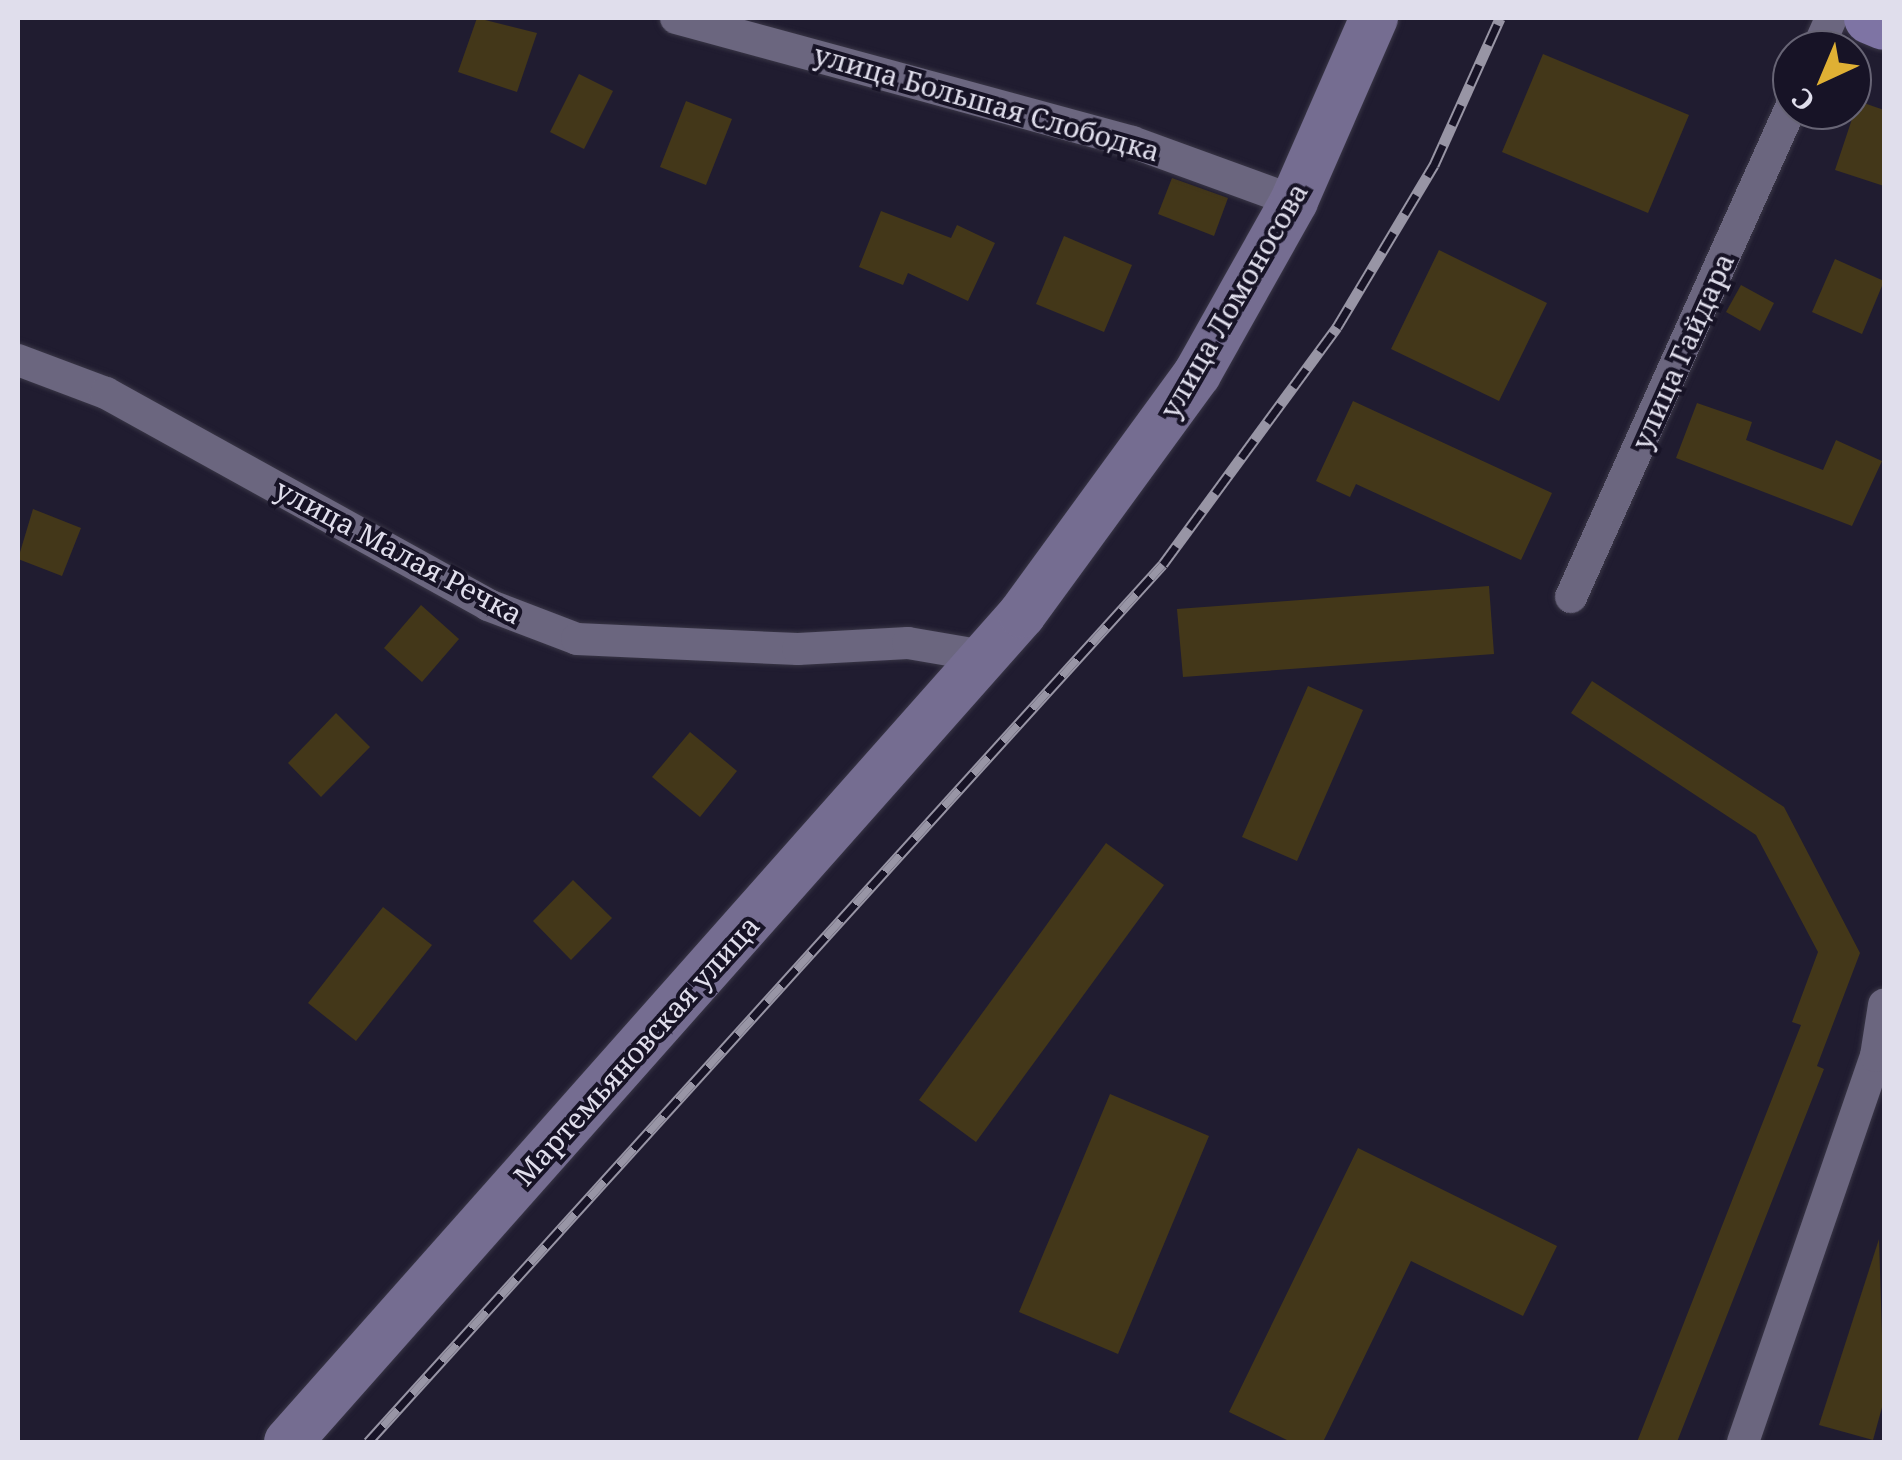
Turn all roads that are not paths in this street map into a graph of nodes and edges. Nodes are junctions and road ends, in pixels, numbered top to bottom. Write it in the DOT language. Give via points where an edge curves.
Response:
graph roads {
  1 [pos="676,18"];
  2 [pos="1374,18"];
  3 [pos="1870,18"];
  4 [pos="1884,24"];
  5 [pos="1781,130"];
  6 [pos="1294,201"];
  7 [pos="18,360"];
  8 [pos="1572,596"];
  9 [pos="984,656"];
  10 [pos="1884,1006"];
  11 [pos="1880,1057"];
  12 [pos="288,1442"];
  13 [pos="1744,1442"];
  1 -- 6 [label="street, улица Большая Слободка" via="1132,142"];
  2 -- 6 [label="main road, улица Ломоносова"];
  3 -- 4 [label="main road"];
  5 -- 8 [label="street, улица Гайдара"];
  6 -- 9 [label="main road, улица Ломоносова" via="1197,374"];
  7 -- 9 [label="street, улица Малая Речка" via="106,392 488,605 577,639 798,649 908,643"];
  9 -- 12 [label="main road, Мартемьяновская улица"];
  10 -- 11 [label="street"];
  11 -- 13 [label="street"];
}
